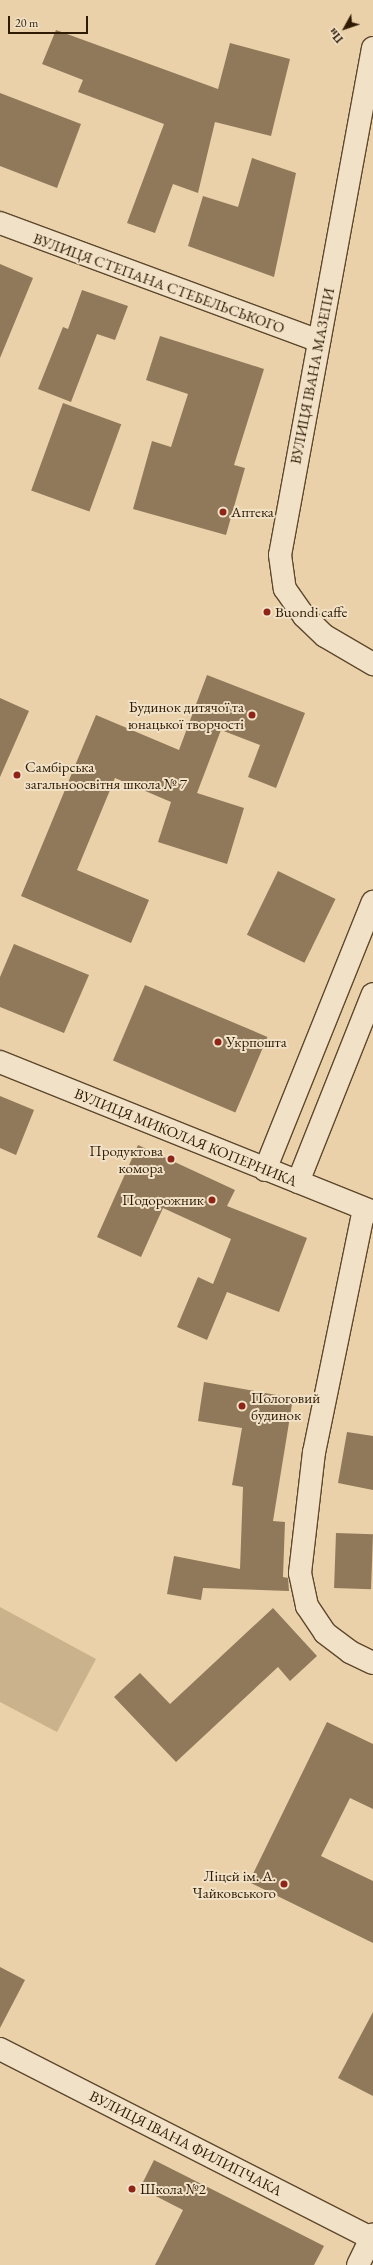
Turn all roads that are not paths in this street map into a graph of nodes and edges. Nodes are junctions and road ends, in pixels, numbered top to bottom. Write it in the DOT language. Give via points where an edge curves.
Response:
graph roads {
  1 [pos="373,48"];
  2 [pos="0,223"];
  3 [pos="319,342"];
  4 [pos="373,664"];
  5 [pos="373,902"];
  6 [pos="373,994"];
  7 [pos="0,1062"];
  8 [pos="265,1170"];
  9 [pos="298,1182"];
  10 [pos="368,1210"];
  11 [pos="373,1663"];
  12 [pos="0,2049"];
  13 [pos="372,2236"];
  14 [pos="358,2265"];
  1 -- 3 [label="street, ВУЛИЦЯ ІВАНА МАЗЕПИ"];
  2 -- 3 [label="street, ВУЛИЦЯ СТЕПАНА СТЕБЕЛЬСЬКОГО"];
  3 -- 4 [label="street, ВУЛИЦЯ ІВАНА МАЗЕПИ" via="284,521 280,555 285,589 325,636"];
  5 -- 8 [label="street"];
  6 -- 9 [label="street"];
  7 -- 8 [label="street, ВУЛИЦЯ МИКОЛАЯ КОПЕРНИКА"];
  8 -- 9 [label="street, ВУЛИЦЯ МИКОЛАЯ КОПЕРНИКА"];
  9 -- 10 [label="street, ВУЛИЦЯ МИКОЛАЯ КОПЕРНИКА"];
  10 -- 11 [label="street" via="314,1452 300,1573 307,1606 325,1632 350,1652"];
  12 -- 13 [label="street, ВУЛИЦЯ ІВАНА ФИЛИПЧАКА"];
  13 -- 14 [label="street"];
}
